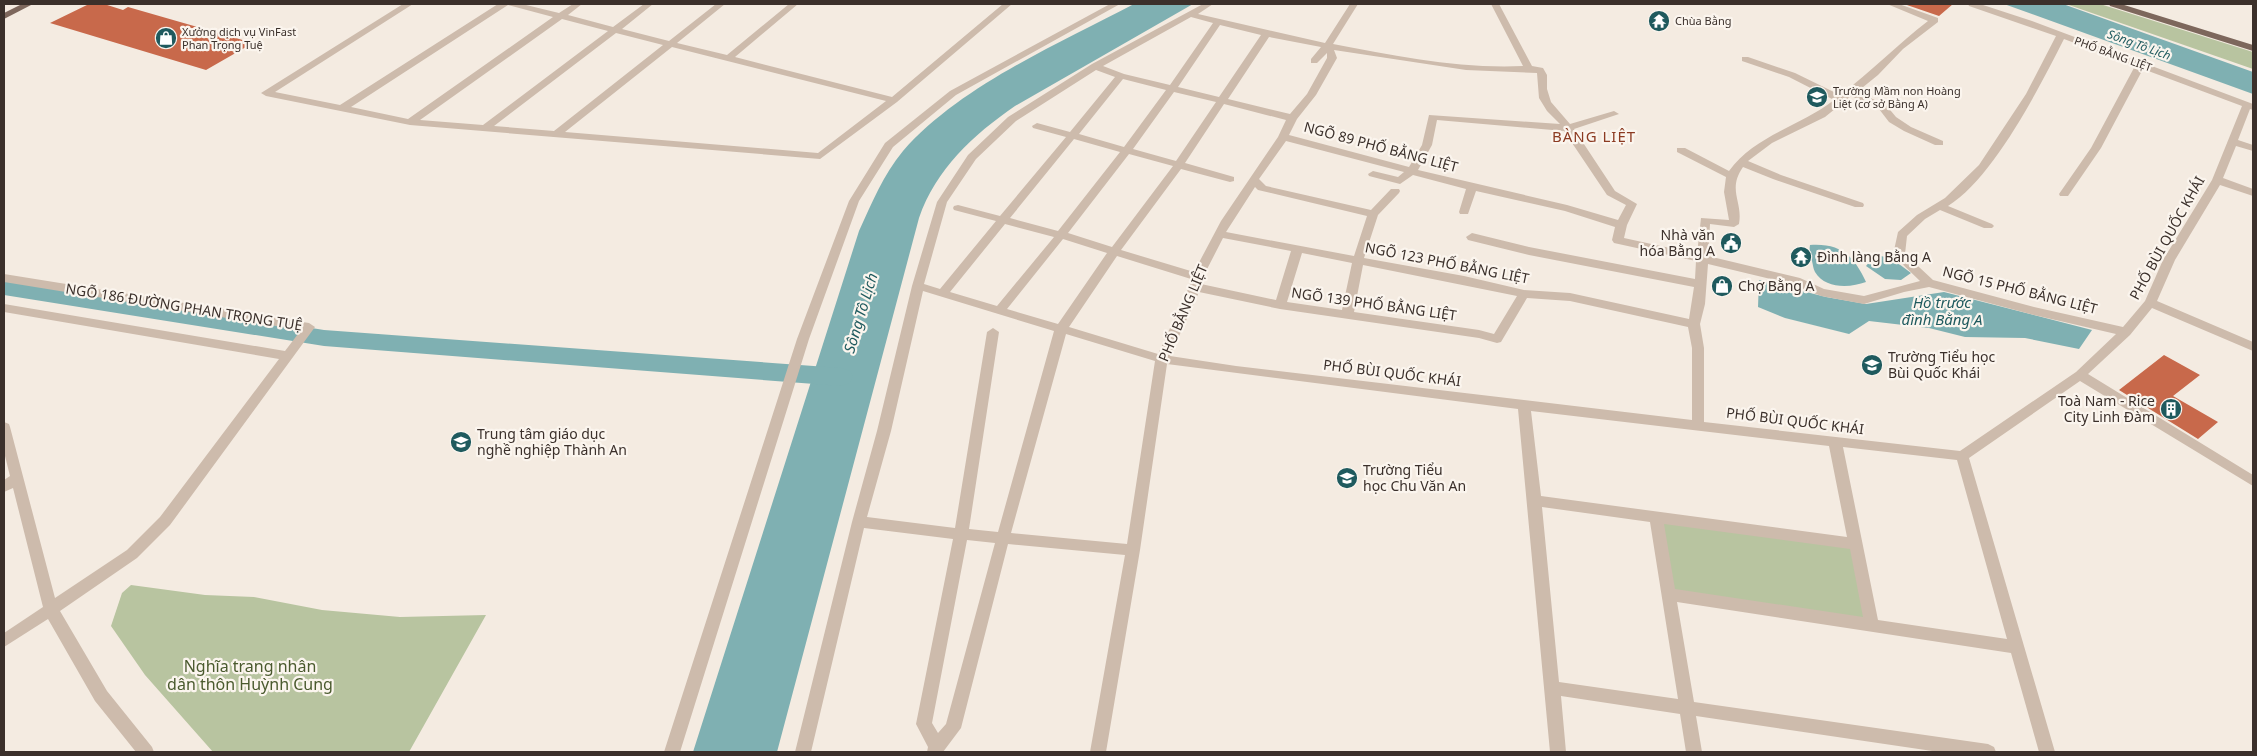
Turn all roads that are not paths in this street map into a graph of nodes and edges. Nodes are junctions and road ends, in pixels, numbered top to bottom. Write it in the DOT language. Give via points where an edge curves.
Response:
graph roads {
  1 [pos="28,4"];
  2 [pos="409,4"];
  3 [pos="504,4"];
  4 [pos="512,4"];
  5 [pos="578,4"];
  6 [pos="648,4"];
  7 [pos="721,4"];
  8 [pos="794,4"];
  9 [pos="1004,4"];
  10 [pos="1116,4"];
  11 [pos="1209,4"];
  12 [pos="1354,4"];
  13 [pos="1495,4"];
  14 [pos="1891,4"];
  15 [pos="1972,4"];
  16 [pos="2113,4"];
  17 [pos="1192,15"];
  18 [pos="4,16"];
  19 [pos="560,16"];
  20 [pos="1218,22"];
  21 [pos="614,30"];
  22 [pos="1267,33"];
  23 [pos="2061,36"];
  24 [pos="670,44"];
  25 [pos="1327,47"];
  26 [pos="2253,48"];
  27 [pos="729,58"];
  28 [pos="1745,59"];
  29 [pos="1314,61"];
  30 [pos="2141,64"];
  31 [pos="1095,66"];
  32 [pos="1529,69"];
  33 [pos="1121,76"];
  34 [pos="1174,89"];
  35 [pos="1850,92"];
  36 [pos="1840,99"];
  37 [pos="894,100"];
  38 [pos="1222,101"];
  39 [pos="2250,106"];
  40 [pos="342,109"];
  41 [pos="1614,114"];
  42 [pos="1292,118"];
  43 [pos="410,122"];
  44 [pos="1037,126"];
  45 [pos="485,128"];
  46 [pos="1567,128"];
  47 [pos="556,134"];
  48 [pos="1073,137"];
  49 [pos="1283,137"];
  50 [pos="2232,141"];
  51 [pos="1939,143"];
  52 [pos="2253,148"];
  53 [pos="1681,150"];
  54 [pos="1126,151"];
  55 [pos="1741,162"];
  56 [pos="1179,165"];
  57 [pos="1413,171"];
  58 [pos="1373,174"];
  59 [pos="1730,176"];
  60 [pos="1230,179"];
  61 [pos="1254,180"];
  62 [pos="2217,180"];
  63 [pos="1472,187"];
  64 [pos="1395,191"];
  65 [pos="2253,193"];
  66 [pos="2064,194"];
  67 [pos="1859,206"];
  68 [pos="1939,206"];
  69 [pos="958,208"];
  70 [pos="1464,212"];
  71 [pos="1373,214"];
  72 [pos="1002,219"];
  73 [pos="1621,225"];
  74 [pos="1988,226"];
  75 [pos="1219,234"];
  76 [pos="1062,235"];
  77 [pos="1472,237"];
  78 [pos="1297,250"];
  79 [pos="1114,252"];
  80 [pos="1358,260"];
  81 [pos="1703,260"];
  82 [pos="4,278"];
  83 [pos="1196,282"];
  84 [pos="1929,283"];
  85 [pos="1700,284"];
  86 [pos="918,286"];
  87 [pos="942,294"];
  88 [pos="1524,294"];
  89 [pos="2150,303"];
  90 [pos="1280,306"];
  91 [pos="4,308"];
  92 [pos="998,311"];
  93 [pos="1347,315"];
  94 [pos="1694,324"];
  95 [pos="1061,329"];
  96 [pos="993,332"];
  97 [pos="2126,332"];
  98 [pos="2253,347"];
  99 [pos="289,356"];
  100 [pos="1162,359"];
  101 [pos="2080,375"];
  102 [pos="1524,404"];
  103 [pos="1698,425"];
  104 [pos="4,427"];
  105 [pos="1835,442"];
  106 [pos="1962,456"];
  107 [pos="18,478"];
  108 [pos="2253,481"];
  109 [pos="4,487"];
  110 [pos="1536,501"];
  111 [pos="1656,517"];
  112 [pos="859,522"];
  113 [pos="961,534"];
  114 [pos="1002,538"];
  115 [pos="1855,544"];
  116 [pos="1133,550"];
  117 [pos="1668,594"];
  118 [pos="51,610"];
  119 [pos="1872,625"];
  120 [pos="4,641"];
  121 [pos="2016,646"];
  122 [pos="1552,688"];
  123 [pos="1687,707"];
  124 [pos="936,749"];
  125 [pos="146,752"];
  126 [pos="672,752"];
  127 [pos="803,752"];
  128 [pos="1098,752"];
  129 [pos="1558,752"];
  130 [pos="1694,752"];
  131 [pos="1988,752"];
  132 [pos="2047,752"];
  1 -- 18 [label="main road"];
  2 -- 40 [label="street" via="266,93"];
  3 -- 40 [label="street"];
  4 -- 19 [label="street"];
  5 -- 19 [label="street"];
  6 -- 21 [label="street"];
  7 -- 24 [label="street"];
  8 -- 27 [label="street"];
  9 -- 37 [label="street"];
  10 -- 126 [label="street" via="952,93 889,145 854,201 803,339"];
  11 -- 17 [label="street"];
  12 -- 25 [label="street, PHỐ BẰNG LIỆT"];
  13 -- 32 [label="street"];
  14 -- 35 [label="street" via="1935,20"];
  15 -- 23 [label="street, PHỐ BẰNG LIỆT"];
  16 -- 26 [label="main road"];
  17 -- 20 [label="street"];
  17 -- 31 [label="street"];
  19 -- 21 [label="street"];
  19 -- 43 [label="street"];
  20 -- 22 [label="street"];
  20 -- 34 [label="street"];
  21 -- 24 [label="street"];
  21 -- 45 [label="street"];
  22 -- 25 [label="street"];
  22 -- 38 [label="street"];
  23 -- 30 [label="street, PHỐ BẰNG LIỆT"];
  23 -- 68 [label="street" via="2032,94 1983,167"];
  24 -- 27 [label="street"];
  24 -- 47 [label="street"];
  25 -- 29 [label="street"];
  25 -- 32 [label="street" via="1494,70"];
  25 -- 42 [label="street, PHỐ BẰNG LIỆT" via="1332,58 1311,95"];
  27 -- 37 [label="street"];
  28 -- 36 [label="street" via="1792,75"];
  30 -- 39 [label="street, PHỐ BẰNG LIỆT"];
  30 -- 66 [label="street" via="2089,161"];
  31 -- 33 [label="street"];
  31 -- 86 [label="street" via="1012,119 972,157 942,202"];
  32 -- 46 [label="street" via="1542,73 1543,96"];
  33 -- 34 [label="street"];
  33 -- 48 [label="street"];
  34 -- 38 [label="street"];
  34 -- 54 [label="street"];
  35 -- 36 [label="street"];
  35 -- 51 [label="street" via="1883,107 1900,125"];
  36 -- 55 [label="street" via="1820,115 1768,141"];
  37 -- 47 [label="street" via="820,156"];
  38 -- 42 [label="street"];
  38 -- 56 [label="street"];
  39 -- 50 [label="street, PHỐ BÙI QUỐC KHÁI"];
  40 -- 43 [label="street"];
  41 -- 46 [label="street"];
  42 -- 49 [label="street, PHỐ BẰNG LIỆT"];
  43 -- 45 [label="street"];
  44 -- 48 [label="street"];
  45 -- 47 [label="street"];
  46 -- 57 [label="street" via="1433,117 1430,140"];
  46 -- 73 [label="street" via="1611,193 1632,204"];
  48 -- 54 [label="street"];
  48 -- 72 [label="street"];
  49 -- 57 [label="street, NGÕ 89 PHỐ BẰNG LIỆT"];
  49 -- 61 [label="street, PHỐ BẰNG LIỆT"];
  50 -- 52 [label="street"];
  50 -- 62 [label="street, PHỐ BÙI QUỐC KHÁI"];
  53 -- 59 [label="street"];
  54 -- 56 [label="street"];
  54 -- 76 [label="street"];
  55 -- 59 [label="street"];
  55 -- 67 [label="street"];
  56 -- 60 [label="street"];
  56 -- 79 [label="street"];
  57 -- 58 [label="street" via="1400,181"];
  57 -- 63 [label="street, NGÕ 89 PHỐ BẰNG LIỆT"];
  59 -- 81 [label="street" via="1734,224 1705,220"];
  61 -- 71 [label="street" via="1262,188"];
  61 -- 75 [label="street, PHỐ BẰNG LIỆT"];
  62 -- 65 [label="street"];
  62 -- 89 [label="street, PHỐ BÙI QUỐC KHÁI" via="2170,260"];
  63 -- 70 [label="street, NGÕ 89 PHỐ BẰNG LIỆT"];
  63 -- 73 [label="street, NGÕ 89 PHỐ BẰNG LIỆT" via="1567,208"];
  64 -- 71 [label="street"];
  68 -- 74 [label="street"];
  68 -- 84 [label="street" via="1902,235 1899,255"];
  69 -- 72 [label="street, NGÕ 139 PHỐ BẰNG LIỆT"];
  71 -- 80 [label="street"];
  72 -- 76 [label="street, NGÕ 139 PHỐ BẰNG LIỆT"];
  72 -- 87 [label="street"];
  73 -- 81 [label="street" via="1618,240"];
  75 -- 78 [label="street, NGÕ 123 PHỐ BẰNG LIỆT"];
  75 -- 83 [label="street, PHỐ BẰNG LIỆT"];
  76 -- 79 [label="street, NGÕ 139 PHỐ BẰNG LIỆT"];
  76 -- 92 [label="street"];
  77 -- 85 [label="street"];
  78 -- 80 [label="street, NGÕ 123 PHỐ BẰNG LIỆT"];
  78 -- 90 [label="street"];
  79 -- 83 [label="street, NGÕ 139 PHỐ BẰNG LIỆT"];
  79 -- 95 [label="street"];
  80 -- 88 [label="street, NGÕ 123 PHỐ BẰNG LIỆT"];
  80 -- 93 [label="street"];
  81 -- 84 [label="street, NGÕ 15 PHỐ BẰNG LIỆT" via="1796,281 1821,292 1864,300"];
  81 -- 85 [label="street"];
  82 -- 99 [label="street, NGÕ 186 ĐƯỜNG PHAN TRỌNG TUỆ" via="309,327"];
  83 -- 90 [label="street, NGÕ 139 PHỐ BẰNG LIỆT"];
  83 -- 100 [label="street, PHỐ BẰNG LIỆT"];
  84 -- 97 [label="street, NGÕ 15 PHỐ BẰNG LIỆT"];
  85 -- 94 [label="street"];
  86 -- 87 [label="street, PHỐ BÙI QUỐC KHÁI"];
  86 -- 112 [label="street"];
  87 -- 92 [label="street, PHỐ BÙI QUỐC KHÁI"];
  88 -- 93 [label="street, NGÕ 139 PHỐ BẰNG LIỆT" via="1497,339"];
  88 -- 94 [label="street, NGÕ 123 PHỐ BẰNG LIỆT" via="1570,297"];
  89 -- 97 [label="street, PHỐ BÙI QUỐC KHÁI"];
  89 -- 98 [label="street"];
  90 -- 93 [label="street, NGÕ 139 PHỐ BẰNG LIỆT"];
  91 -- 99 [label="street"];
  92 -- 95 [label="street, PHỐ BÙI QUỐC KHÁI"];
  94 -- 103 [label="street" via="1698,348"];
  95 -- 100 [label="street, PHỐ BÙI QUỐC KHÁI"];
  95 -- 114 [label="street"];
  96 -- 113 [label="street"];
  97 -- 101 [label="street, PHỐ BÙI QUỐC KHÁI"];
  99 -- 118 [label="street, NGÕ 186 ĐƯỜNG PHAN TRỌNG TUỆ" via="165,521 132,554"];
  100 -- 102 [label="street, PHỐ BÙI QUỐC KHÁI"];
  100 -- 116 [label="street, PHỐ BẰNG LIỆT"];
  101 -- 106 [label="street, PHỐ BÙI QUỐC KHÁI"];
  101 -- 108 [label="street"];
  102 -- 103 [label="street, PHỐ BÙI QUỐC KHÁI"];
  102 -- 110 [label="street"];
  103 -- 105 [label="street, PHỐ BÙI QUỐC KHÁI"];
  104 -- 107 [label="street"];
  105 -- 106 [label="street, PHỐ BÙI QUỐC KHÁI"];
  105 -- 115 [label="street"];
  106 -- 121 [label="street"];
  107 -- 109 [label="street"];
  107 -- 118 [label="street"];
  110 -- 111 [label="street"];
  110 -- 122 [label="street"];
  111 -- 115 [label="street"];
  111 -- 117 [label="street"];
  112 -- 113 [label="street"];
  112 -- 127 [label="street"];
  113 -- 114 [label="street"];
  113 -- 124 [label="street" via="924,724"];
  114 -- 116 [label="street"];
  114 -- 124 [label="street" via="953,728"];
  115 -- 119 [label="street"];
  116 -- 128 [label="street, PHỐ BẰNG LIỆT"];
  117 -- 119 [label="street"];
  117 -- 123 [label="street"];
  118 -- 120 [label="street, NGÕ 186 ĐƯỜNG PHAN TRỌNG TUỆ"];
  118 -- 125 [label="street" via="101,696"];
  119 -- 121 [label="street"];
  121 -- 132 [label="street"];
  122 -- 123 [label="street"];
  122 -- 129 [label="street"];
  123 -- 130 [label="street"];
  123 -- 131 [label="street"];
}
